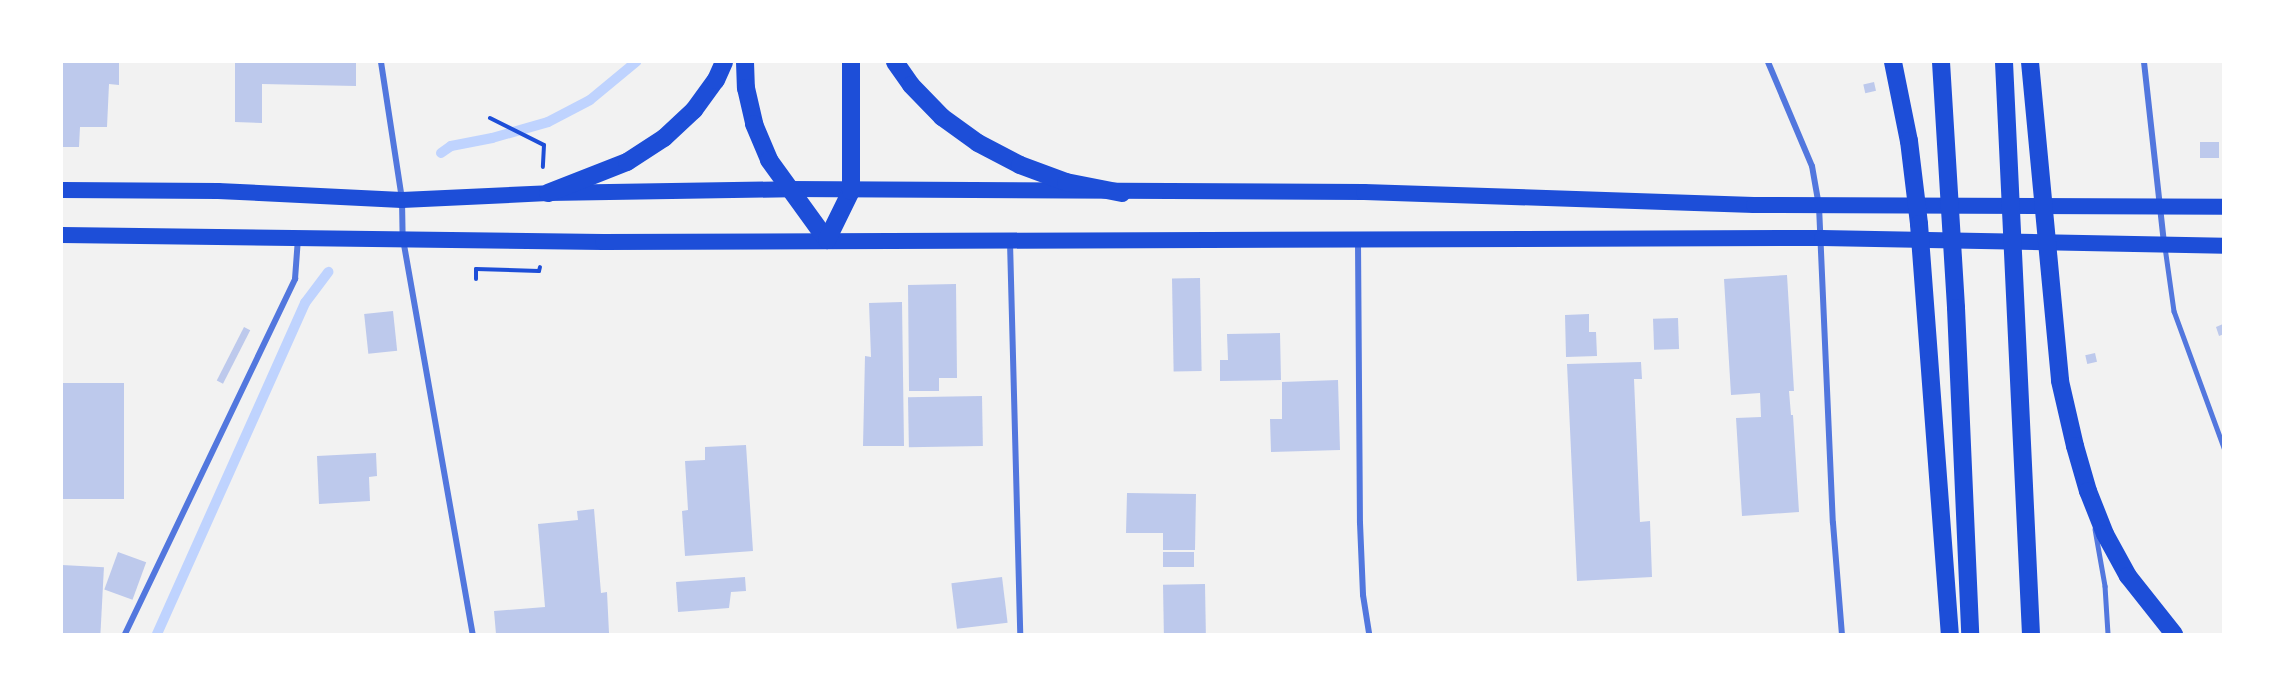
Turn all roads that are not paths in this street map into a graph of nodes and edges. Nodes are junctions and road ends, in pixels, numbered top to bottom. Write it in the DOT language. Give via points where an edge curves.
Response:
graph roads {
  1 [pos="381,62"];
  2 [pos="724,62"];
  3 [pos="745,62"];
  4 [pos="851,62"];
  5 [pos="895,62"];
  6 [pos="1768,62"];
  7 [pos="1893,62"];
  8 [pos="1941,62"];
  9 [pos="2004,62"];
  10 [pos="2030,62"];
  11 [pos="2144,62"];
  12 [pos="790,189"];
  13 [pos="62,190"];
  14 [pos="851,191"];
  15 [pos="548,193"];
  16 [pos="1122,193"];
  17 [pos="402,200"];
  18 [pos="1819,206"];
  19 [pos="2161,207"];
  20 [pos="2223,207"];
  21 [pos="62,235"];
  22 [pos="298,238"];
  23 [pos="1822,238"];
  24 [pos="403,239"];
  25 [pos="1358,239"];
  26 [pos="827,240"];
  27 [pos="1010,241"];
  28 [pos="2165,245"];
  29 [pos="2223,246"];
  30 [pos="2223,448"];
  31 [pos="2088,491"];
  32 [pos="125,634"];
  33 [pos="473,634"];
  34 [pos="1020,634"];
  35 [pos="1369,634"];
  36 [pos="1842,634"];
  37 [pos="1950,634"];
  38 [pos="1970,634"];
  39 [pos="2031,634"];
  40 [pos="2108,634"];
  41 [pos="2174,634"];
  1 -- 17 [label="street"];
  2 -- 15 [label="highway" via="694,110 664,138 627,162"];
  3 -- 12 [label="highway" via="754,124 769,160"];
  4 -- 14 [label="highway"];
  5 -- 16 [label="highway" via="942,117 978,143 1020,165 1066,182"];
  6 -- 18 [label="street" via="1812,166"];
  7 -- 37 [label="highway" via="1909,141"];
  8 -- 38 [label="highway"];
  9 -- 39 [label="highway"];
  10 -- 31 [label="highway" via="2060,381"];
  11 -- 19 [label="street"];
  12 -- 14 [label="highway"];
  12 -- 15 [label="highway"];
  12 -- 26 [label="highway"];
  13 -- 17 [label="highway" via="218,191"];
  14 -- 16 [label="highway"];
  14 -- 26 [label="highway"];
  15 -- 17 [label="highway"];
  16 -- 18 [label="highway" via="1364,192"];
  17 -- 24 [label="street"];
  18 -- 19 [label="highway"];
  18 -- 23 [label="street"];
  19 -- 20 [label="highway"];
  19 -- 28 [label="street"];
  21 -- 22 [label="highway"];
  22 -- 24 [label="highway"];
  22 -- 32 [label="street" via="295,279"];
  23 -- 25 [label="highway"];
  23 -- 28 [label="highway"];
  23 -- 36 [label="street" via="1833,523"];
  24 -- 26 [label="highway"];
  24 -- 33 [label="street"];
  25 -- 27 [label="highway"];
  25 -- 35 [label="street" via="1360,523"];
  26 -- 27 [label="highway"];
  27 -- 34 [label="street"];
  28 -- 29 [label="highway"];
  28 -- 30 [label="lane" via="2174,311"];
  31 -- 40 [label="lane" via="2105,586"];
  31 -- 41 [label="highway" via="2128,576"];
}
